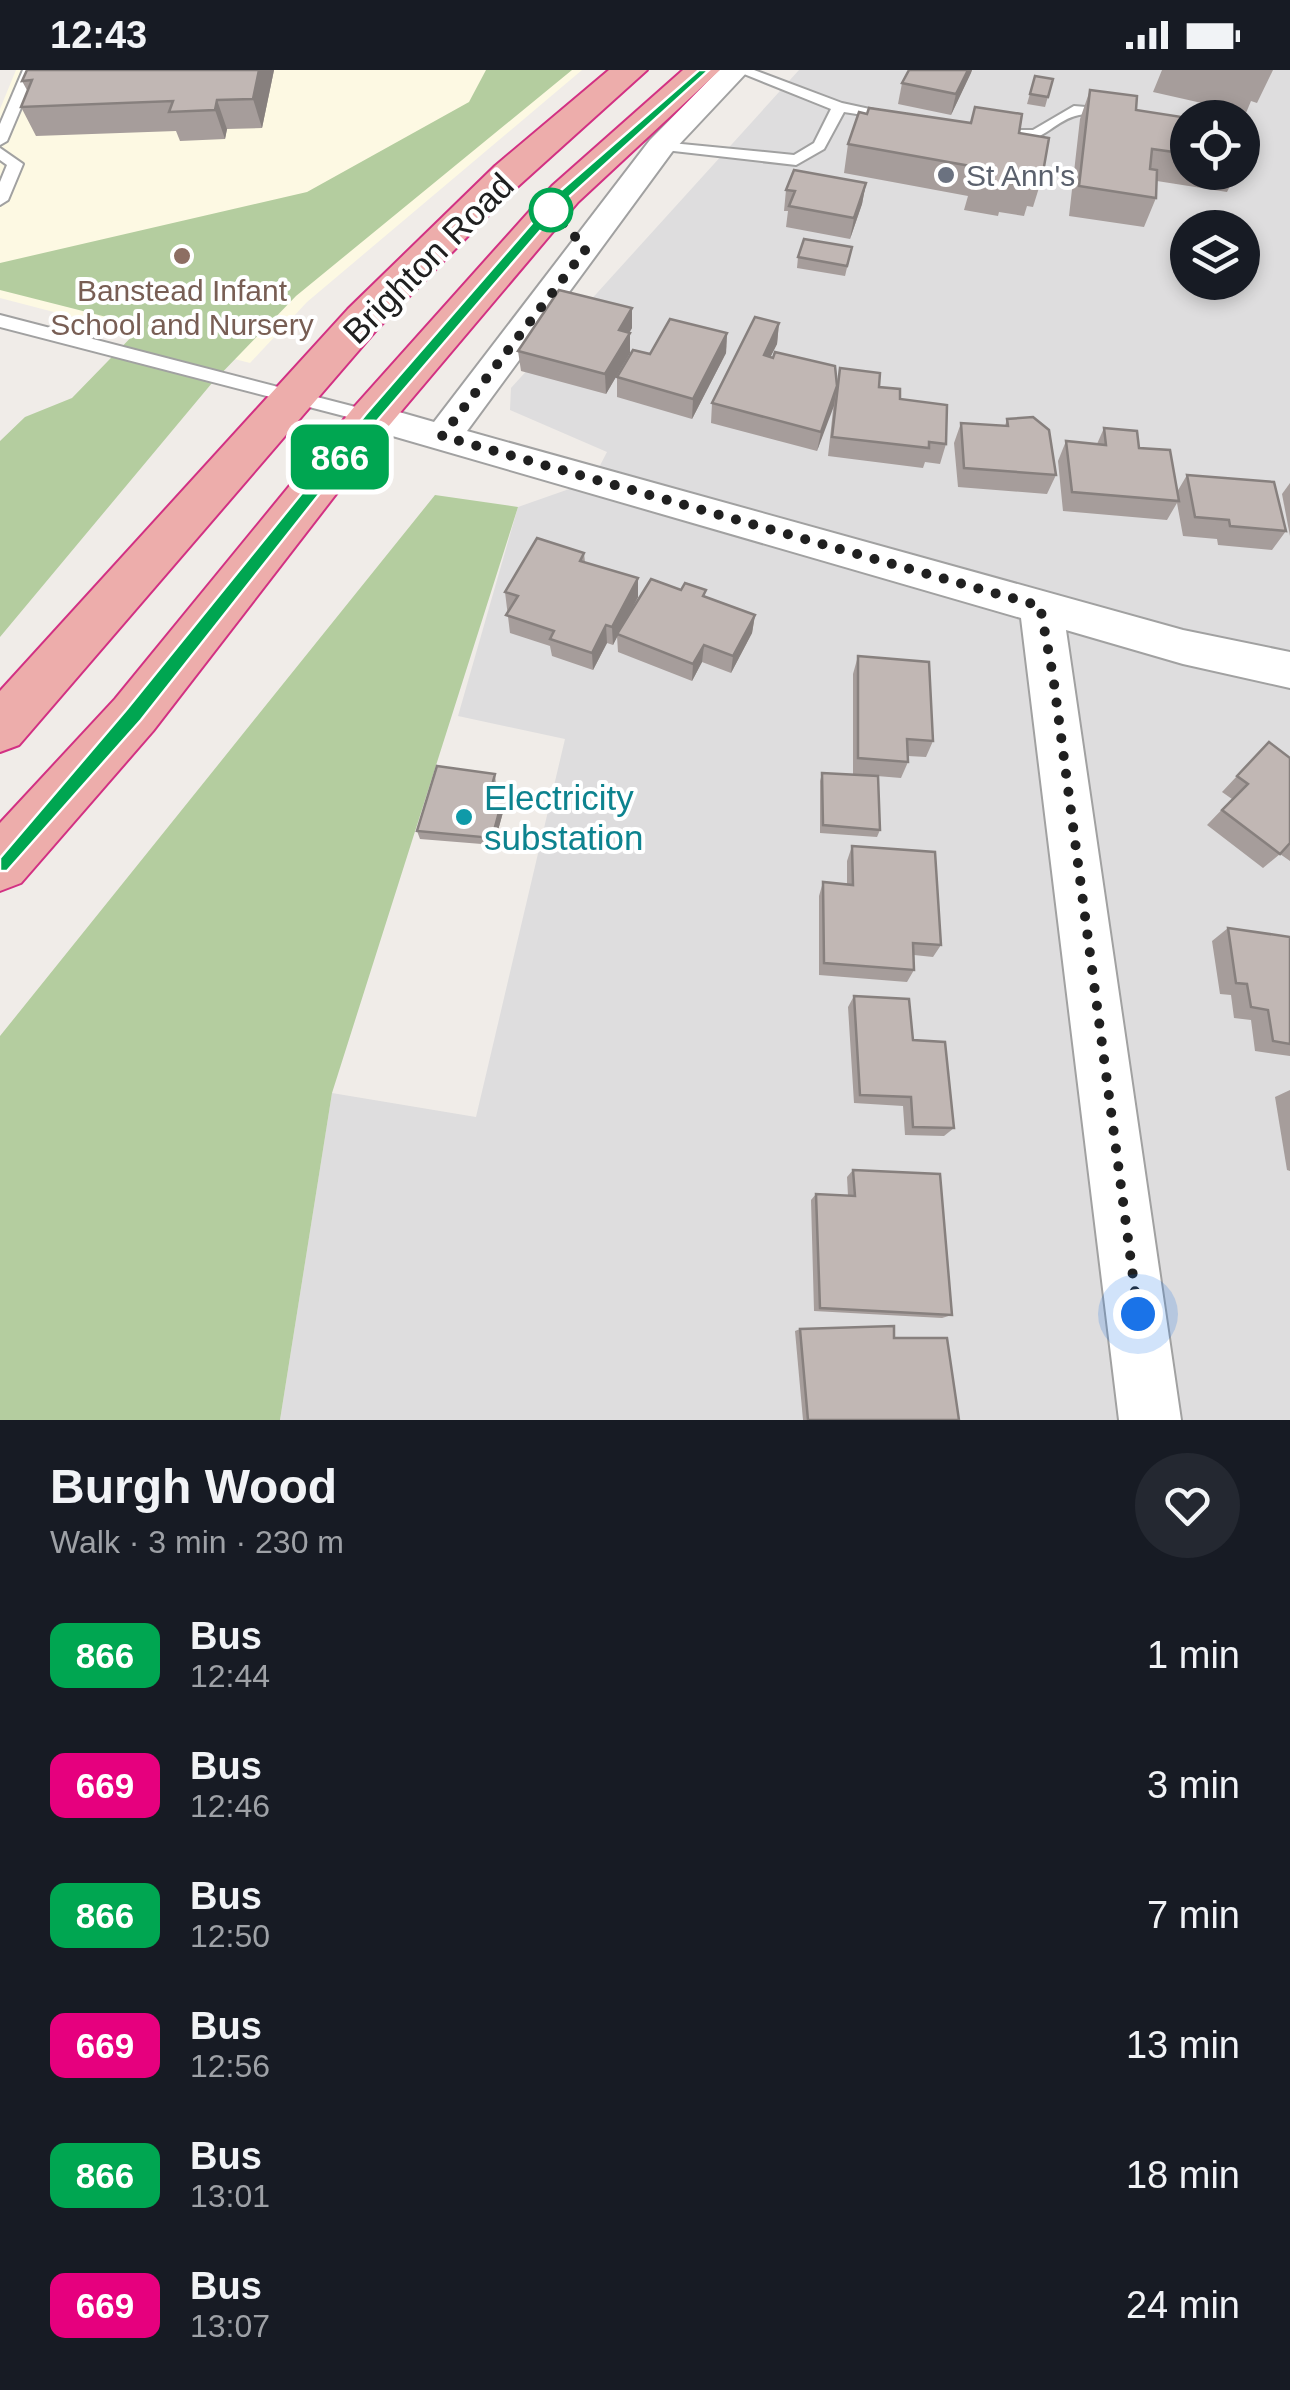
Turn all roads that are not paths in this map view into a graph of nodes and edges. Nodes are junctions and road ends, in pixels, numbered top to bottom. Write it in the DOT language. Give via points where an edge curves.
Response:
graph roads {
  1 [pos="30,70"];
  2 [pos="630,70"];
  3 [pos="703,70"];
  4 [pos="738,70"];
  5 [pos="839,107"];
  6 [pos="1129,116"];
  7 [pos="918,120"];
  8 [pos="996,132"];
  9 [pos="0,141"];
  10 [pos="661,146"];
  11 [pos="0,153"];
  12 [pos="0,200"];
  13 [pos="0,320"];
  14 [pos="293,396"];
  15 [pos="371,418"];
  16 [pos="442,436"];
  17 [pos="1040,606"];
  18 [pos="1290,670"];
  19 [pos="0,728"];
  20 [pos="0,864"];
  21 [pos="1150,1420"];
  1 -- 9 [label="lane"];
  2 -- 14 [label="highway, Brighton Road" via="493,188"];
  3 -- 15 [label="highway, Brighton Road" via="565,194"];
  4 -- 5 [label="lane"];
  4 -- 10 [label="street"];
  5 -- 7 [label="lane"];
  5 -- 10 [label="lane" via="824,144 796,160"];
  6 -- 8 [label="lane" via="1074,110 1036,135"];
  10 -- 16 [label="street"];
  11 -- 12 [label="lane" via="15,164"];
  13 -- 14 [label="lane"];
  14 -- 15 [label="lane"];
  14 -- 19 [label="highway, Brighton Road"];
  15 -- 16 [label="street"];
  15 -- 20 [label="highway, Brighton Road" via="134,714"];
  16 -- 17 [label="street"];
  17 -- 18 [label="street"];
  17 -- 21 [label="street" via="1114,1116"];
}
